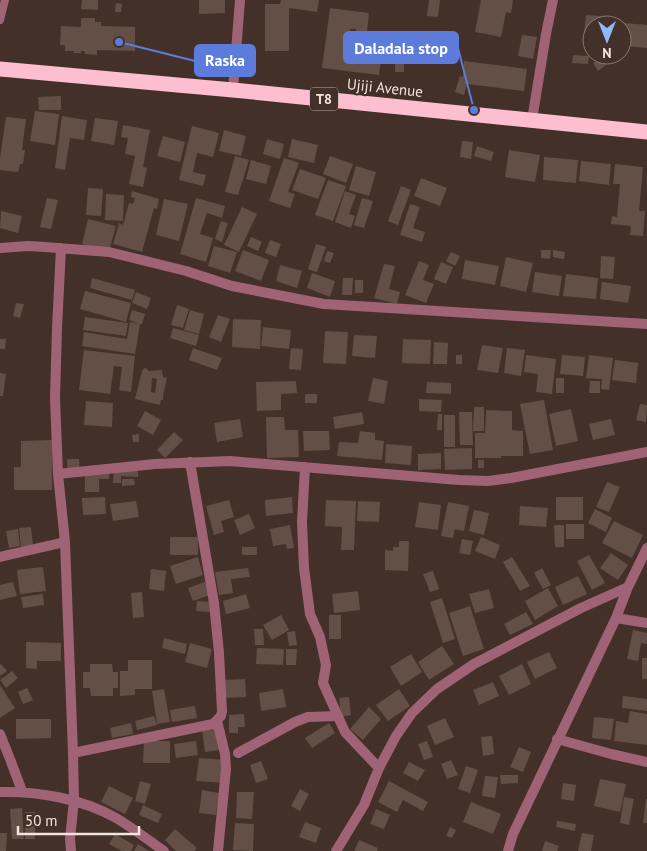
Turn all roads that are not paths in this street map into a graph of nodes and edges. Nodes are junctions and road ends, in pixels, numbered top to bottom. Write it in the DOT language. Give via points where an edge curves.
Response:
graph roads {
  1 [pos="5,0"];
  2 [pos="240,0"];
  3 [pos="553,0"];
  4 [pos="0,20"];
  5 [pos="0,68"];
  6 [pos="233,90"];
  7 [pos="532,120"];
  8 [pos="647,132"];
  9 [pos="0,248"];
  10 [pos="61,248"];
  11 [pos="647,324"];
  12 [pos="647,452"];
  13 [pos="190,462"];
  14 [pos="305,468"];
  15 [pos="58,474"];
  16 [pos="65,542"];
  17 [pos="647,548"];
  18 [pos="0,557"];
  19 [pos="628,587"];
  20 [pos="616,618"];
  21 [pos="647,623"];
  22 [pos="337,716"];
  23 [pos="217,720"];
  24 [pos="0,734"];
  25 [pos="558,739"];
  26 [pos="73,753"];
  27 [pos="238,753"];
  28 [pos="647,762"];
  29 [pos="379,768"];
  30 [pos="22,791"];
  31 [pos="0,792"];
  32 [pos="74,800"];
  33 [pos="71,851"];
  34 [pos="164,851"];
  35 [pos="218,851"];
  36 [pos="336,851"];
  37 [pos="508,851"];
  1 -- 4 [label="lane"];
  2 -- 6 [label="street"];
  3 -- 7 [label="street"];
  5 -- 6 [label="highway, Ujiji Avenue / T8"];
  6 -- 7 [label="highway, Ujiji Avenue / T8"];
  7 -- 8 [label="highway, Ujiji Avenue / T8"];
  9 -- 10 [label="street"];
  10 -- 11 [label="street" via="109,252 232,286 324,304"];
  10 -- 15 [label="street" via="56,398"];
  12 -- 14 [label="street" via="488,481"];
  13 -- 14 [label="street" via="230,461"];
  13 -- 15 [label="street"];
  13 -- 23 [label="street" via="214,603 222,705 221,716"];
  14 -- 22 [label="street" via="304,568 310,614 320,637 326,665 323,683"];
  15 -- 16 [label="street"];
  16 -- 18 [label="street"];
  16 -- 26 [label="street"];
  17 -- 19 [label="street"];
  19 -- 20 [label="street"];
  19 -- 29 [label="street" via="580,608 474,664 437,689 412,713"];
  20 -- 21 [label="street"];
  20 -- 25 [label="street"];
  22 -- 27 [label="street" via="308,717 294,722"];
  22 -- 29 [label="street" via="345,732"];
  23 -- 26 [label="street" via="212,724"];
  23 -- 35 [label="street" via="226,770"];
  24 -- 30 [label="street"];
  25 -- 28 [label="street"];
  25 -- 37 [label="street"];
  26 -- 32 [label="street"];
  29 -- 36 [label="street" via="364,805"];
  30 -- 31 [label="street"];
  30 -- 32 [label="street"];
  32 -- 33 [label="street"];
  32 -- 34 [label="street" via="104,811"];
}
